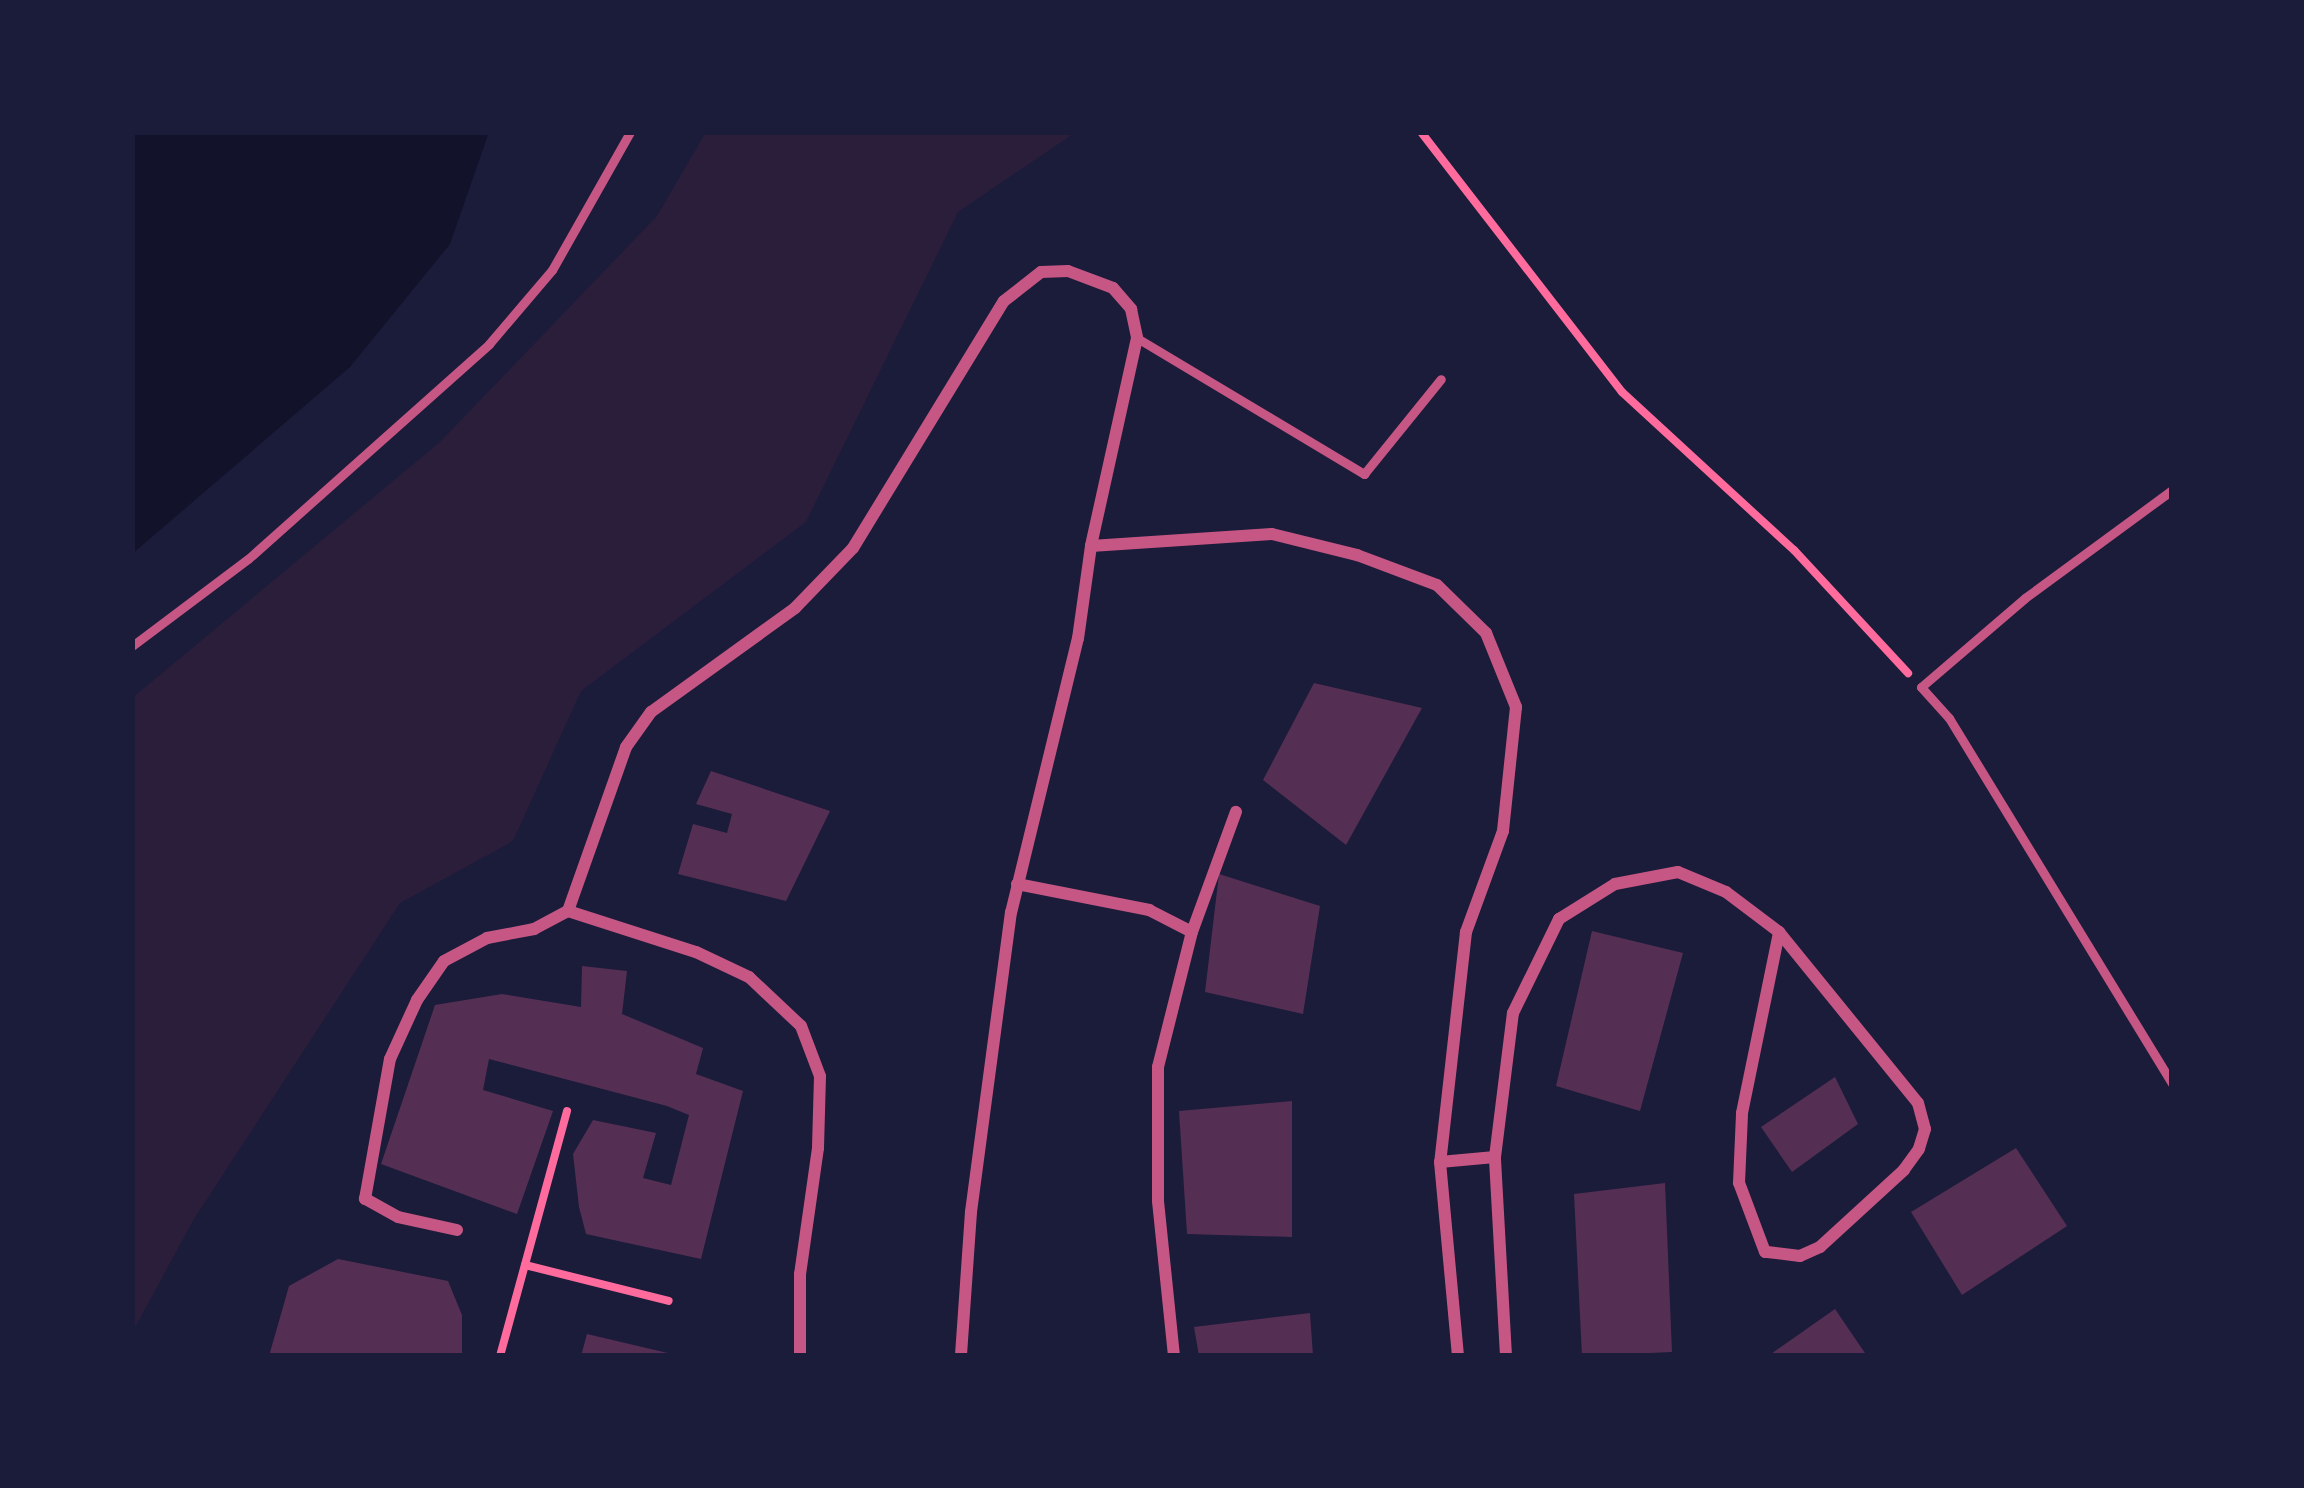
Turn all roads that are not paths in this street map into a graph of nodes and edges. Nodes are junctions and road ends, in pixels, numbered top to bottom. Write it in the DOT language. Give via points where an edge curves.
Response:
graph roads {
  1 [pos="630,132"];
  2 [pos="1137,338"];
  3 [pos="1441,379"];
  4 [pos="2172,490"];
  5 [pos="1091,546"];
  6 [pos="132,646"];
  7 [pos="1236,812"];
  8 [pos="1017,884"];
  9 [pos="568,911"];
  10 [pos="1192,932"];
  11 [pos="1780,932"];
  12 [pos="2172,1084"];
  13 [pos="1495,1157"];
  14 [pos="1440,1162"];
  15 [pos="457,1230"];
  16 [pos="800,1356"];
  17 [pos="962,1356"];
  18 [pos="1174,1356"];
  19 [pos="1458,1356"];
  20 [pos="1506,1356"];
  1 -- 6 [label="lane" via="552,270 489,344 248,559"];
  2 -- 3 [label="lane" via="1364,474"];
  2 -- 5 [label="street"];
  2 -- 9 [label="street" via="1131,309 1113,288 1068,271 1041,272 1004,301 853,548 795,608 651,712 626,747"];
  4 -- 12 [label="lane" via="2024,598 1921,688 1949,718"];
  5 -- 8 [label="street" via="1078,638"];
  5 -- 14 [label="street" via="1272,534 1436,585 1486,633 1516,707 1503,830 1466,932"];
  7 -- 10 [label="street"];
  8 -- 10 [label="street" via="1149,910"];
  8 -- 17 [label="street" via="971,1212"];
  9 -- 15 [label="street" via="444,961 390,1059 364,1199 398,1217"];
  9 -- 16 [label="street" via="749,977 801,1026 820,1076"];
  10 -- 18 [label="street" via="1158,1067 1158,1201"];
  11 -- 11 [label="street" via="1742,1113 1739,1183 1765,1252 1781,1258 1800,1256 1844,1229 1904,1170 1925,1130 1918,1102"];
  11 -- 13 [label="street" via="1726,892 1678,872 1616,884 1559,919 1514,1013"];
  13 -- 14 [label="street"];
  13 -- 20 [label="street"];
  14 -- 19 [label="street"];
}
